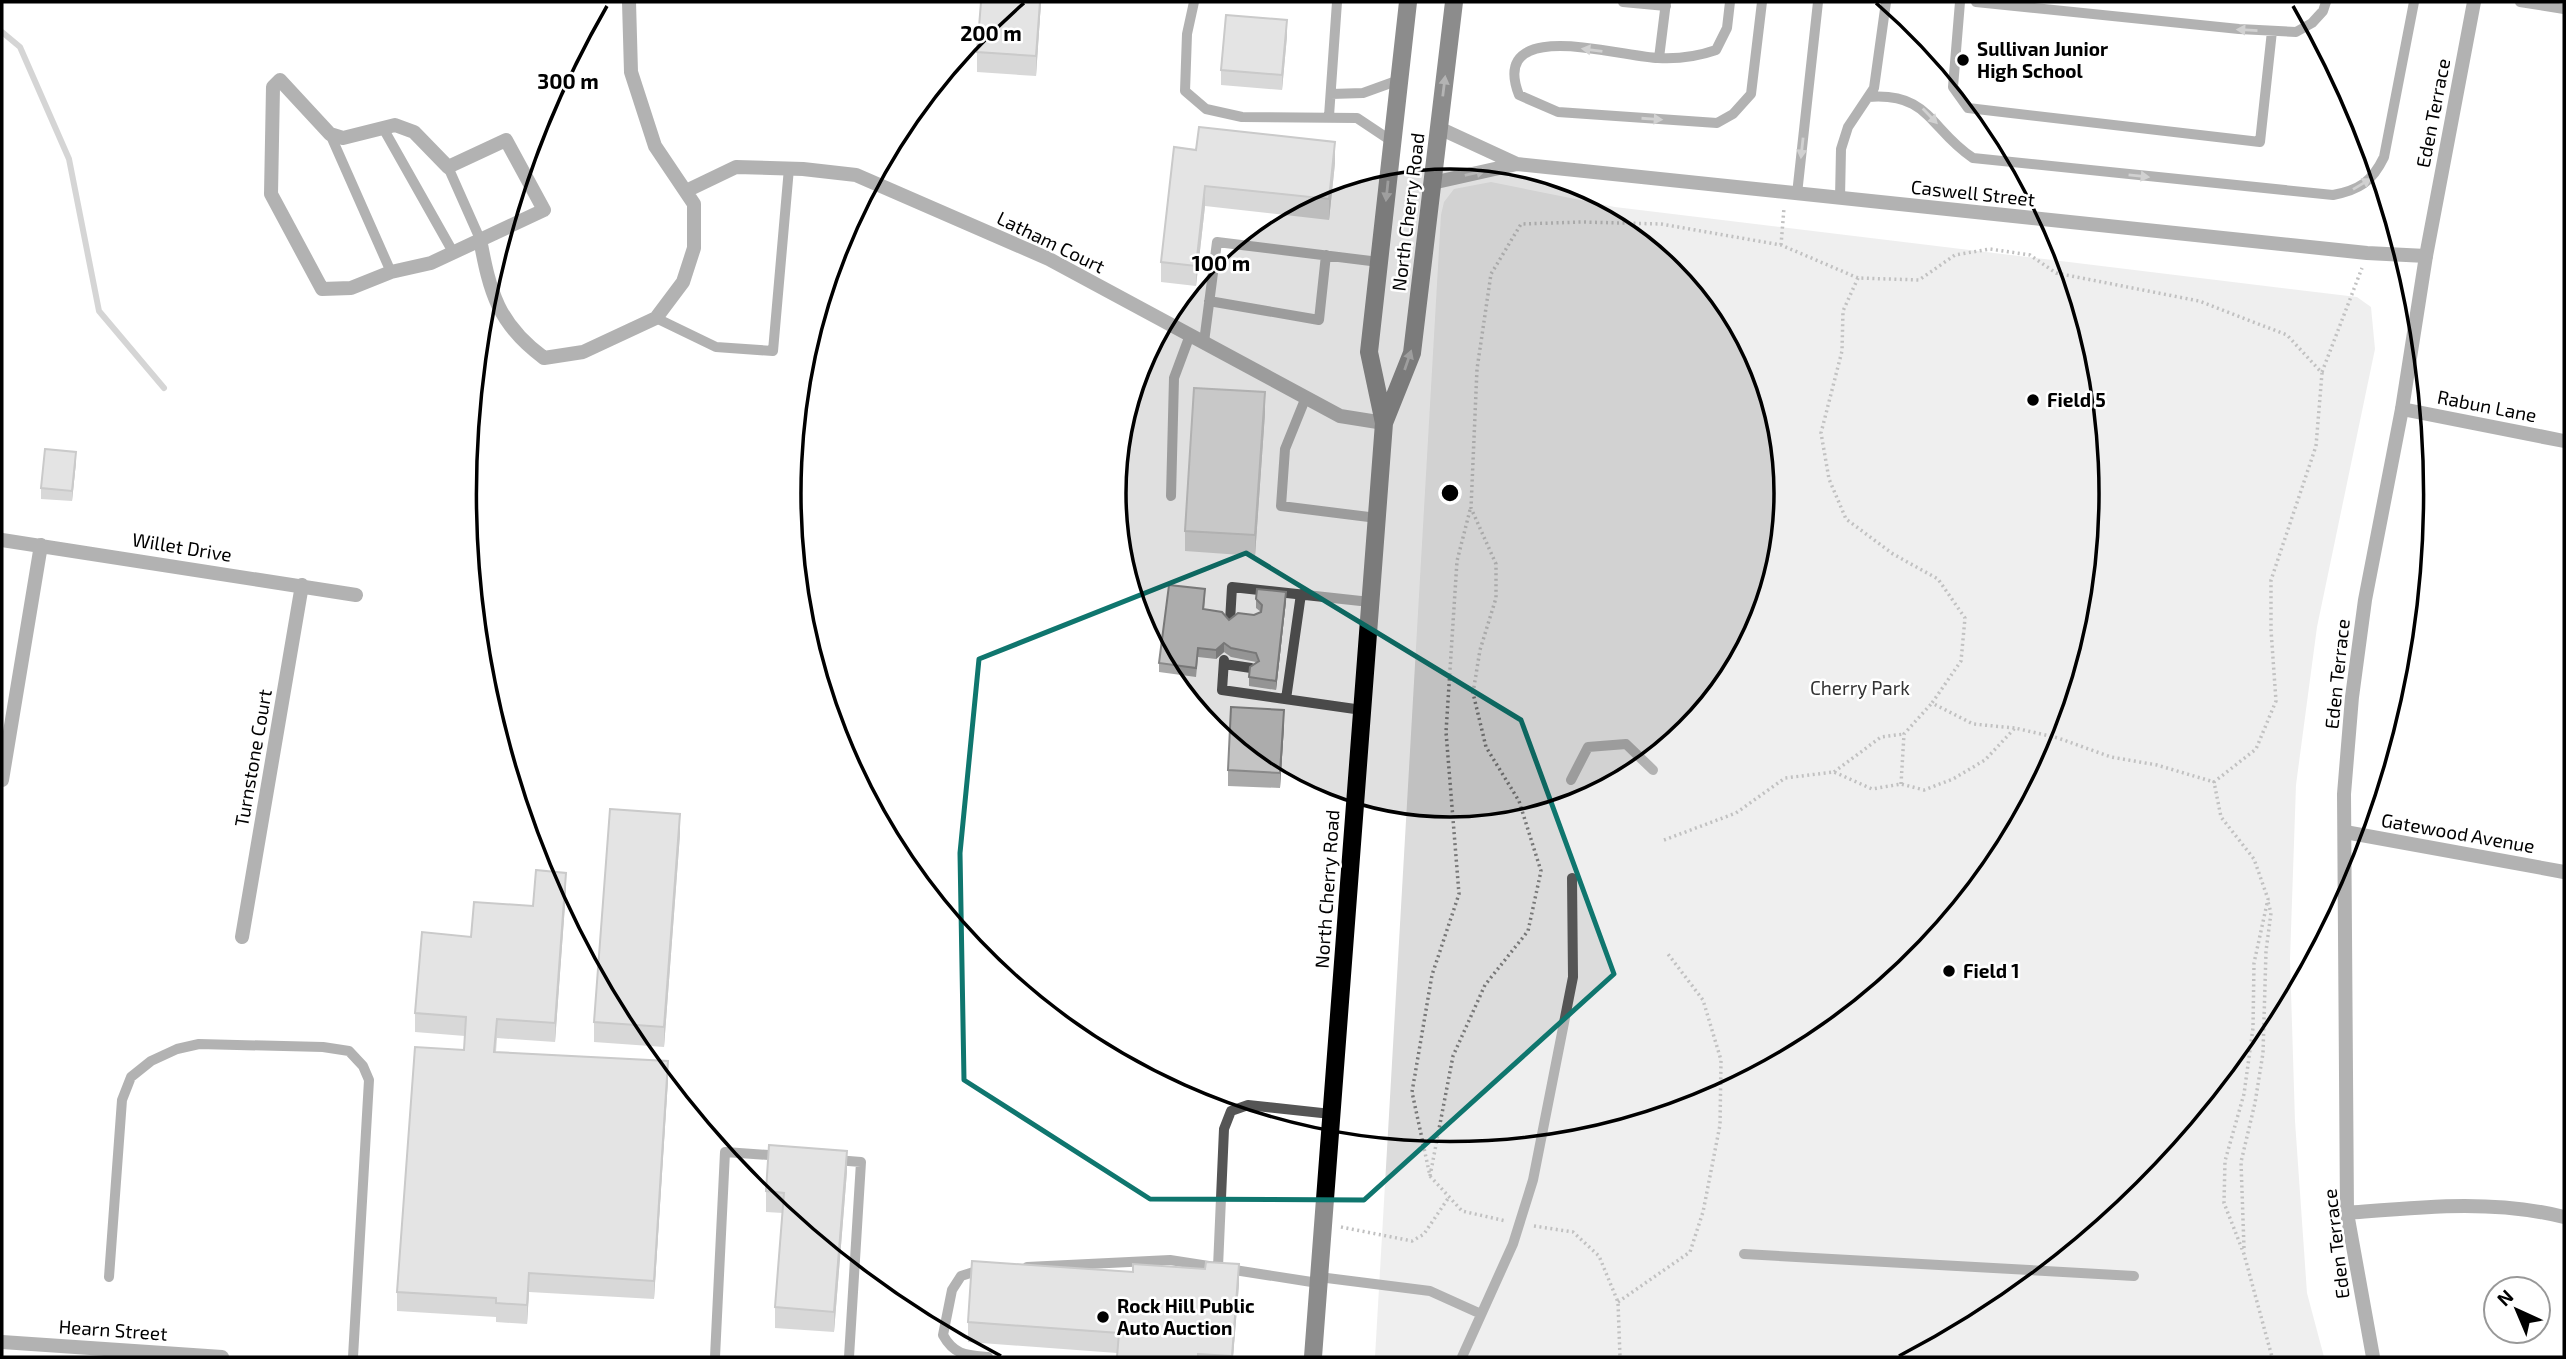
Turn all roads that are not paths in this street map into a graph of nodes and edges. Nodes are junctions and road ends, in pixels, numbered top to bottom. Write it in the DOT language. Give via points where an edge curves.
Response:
graph roads {
  1 [pos="629,2"];
  2 [pos="1194,2"];
  3 [pos="1337,2"];
  4 [pos="1408,2"];
  5 [pos="1454,2"];
  6 [pos="1623,2"];
  7 [pos="1730,2"];
  8 [pos="1762,2"];
  9 [pos="1818,2"];
  10 [pos="1886,2"];
  11 [pos="1960,2"];
  12 [pos="1976,2"];
  13 [pos="2326,2"];
  14 [pos="2414,2"];
  15 [pos="2474,2"];
  16 [pos="2520,2"];
  17 [pos="2536,3"];
  18 [pos="1666,4"];
  19 [pos="2564,9"];
  20 [pos="2272,31"];
  21 [pos="1659,58"];
  22 [pos="1399,80"];
  23 [pos="1331,94"];
  24 [pos="1868,97"];
  25 [pos="1329,116"];
  26 [pos="383,128"];
  27 [pos="1439,128"];
  28 [pos="330,134"];
  29 [pos="1393,142"];
  30 [pos="1517,164"];
  31 [pos="448,167"];
  32 [pos="789,168"];
  33 [pos="1432,183"];
  34 [pos="686,191"];
  35 [pos="1791,193"];
  36 [pos="1840,198"];
  37 [pos="480,239"];
  38 [pos="453,252"];
  39 [pos="1326,255"];
  40 [pos="2426,256"];
  41 [pos="1379,262"];
  42 [pos="391,272"];
  43 [pos="1209,301"];
  44 [pos="656,318"];
  45 [pos="1190,335"];
  46 [pos="1203,342"];
  47 [pos="1306,397"];
  48 [pos="2402,409"];
  49 [pos="1384,424"];
  50 [pos="2564,441"];
  51 [pos="1171,496"];
  52 [pos="1377,518"];
  53 [pos="2,540"];
  54 [pos="41,545"];
  55 [pos="302,585"];
  56 [pos="1301,594"];
  57 [pos="356,595"];
  58 [pos="1370,602"];
  59 [pos="1243,615"];
  60 [pos="1283,620"];
  61 [pos="1297,621"];
  62 [pos="1281,644"];
  63 [pos="1293,646"];
  64 [pos="1251,668"];
  65 [pos="1286,699"];
  66 [pos="1362,710"];
  67 [pos="1653,770"];
  68 [pos="2,780"];
  69 [pos="1571,780"];
  70 [pos="2345,832"];
  71 [pos="2564,872"];
  72 [pos="1572,878"];
  73 [pos="242,937"];
  74 [pos="1331,1114"];
  75 [pos="793,1157"];
  76 [pos="820,1158"];
  77 [pos="2347,1213"];
  78 [pos="2564,1217"];
  79 [pos="1744,1254"];
  80 [pos="1218,1267"];
  81 [pos="1020,1268"];
  82 [pos="996,1269"];
  83 [pos="2134,1276"];
  84 [pos="109,1277"];
  85 [pos="1319,1280"];
  86 [pos="1481,1314"];
  87 [pos="2,1342"];
  88 [pos="222,1357"];
  89 [pos="353,1357"];
  90 [pos="715,1357"];
  91 [pos="849,1357"];
  92 [pos="988,1357"];
  93 [pos="1313,1357"];
  94 [pos="1462,1357"];
  95 [pos="2373,1357"];
  1 -- 34 [label="street" via="631,72 655,146"];
  2 -- 25 [label="lane" via="1187,34 1185,90 1206,109 1242,117"];
  3 -- 23 [label="lane"];
  4 -- 22 [label="main road, North Cherry Road"];
  27 -- 5 [label="main road, North Cherry Road, one-way"];
  6 -- 18 [label="lane"];
  7 -- 21 [label="lane" via="1727,28 1716,50"];
  21 -- 8 [label="lane, one-way" via="1545,44 1526,51 1516,64 1514,82 1519,95 1558,112 1717,123 1733,114 1751,94"];
  9 -- 35 [label="lane, one-way"];
  10 -- 24 [label="lane" via="1874,88"];
  11 -- 20 [label="lane" via="1953,87 1968,108 2260,142"];
  20 -- 12 [label="lane, one-way"];
  13 -- 20 [label="lane" via="2312,23 2296,32"];
  24 -- 14 [label="lane, one-way" via="1905,99 1922,107 1957,148 1973,158 2333,195 2366,185 2384,157"];
  15 -- 40 [label="street, Eden Terrace"];
  16 -- 17 [label="lane"];
  17 -- 19 [label="lane"];
  18 -- 21 [label="lane"];
  22 -- 23 [label="lane" via="1363,93"];
  22 -- 29 [label="main road, North Cherry Road"];
  23 -- 25 [label="lane"];
  24 -- 36 [label="lane" via="1848,127 1841,149"];
  25 -- 29 [label="lane" via="1356,118"];
  26 -- 28 [label="street" via="343,138"];
  26 -- 31 [label="street" via="395,125 414,132"];
  26 -- 38 [label="lane"];
  27 -- 30 [label="street, Caswell Street"];
  27 -- 33 [label="main road, North Cherry Road"];
  28 -- 42 [label="lane"];
  28 -- 42 [label="street" via="280,80 273,87 271,194 322,289 351,288"];
  29 -- 41 [label="main road, North Cherry Road, one-way"];
  33 -- 30 [label="street, Caswell Street, one-way"];
  30 -- 35 [label="street, Caswell Street"];
  31 -- 37 [label="lane"];
  31 -- 37 [label="street" via="506,140 544,211"];
  32 -- 34 [label="street, Latham Court" via="736,167"];
  32 -- 44 [label="lane" via="773,351 716,347"];
  32 -- 45 [label="street, Latham Court" via="856,175 1049,259"];
  49 -- 33 [label="main road, North Cherry Road, one-way" via="1412,353"];
  34 -- 44 [label="street" via="694,204 694,248 684,282"];
  35 -- 36 [label="street, Caswell Street"];
  36 -- 40 [label="street, Caswell Street"];
  37 -- 38 [label="street"];
  37 -- 44 [label="street" via="489,289 518,338 544,358 583,352"];
  38 -- 42 [label="street" via="431,264"];
  39 -- 41 [label="lane"];
  39 -- 43 [label="lane" via="1217,242"];
  39 -- 43 [label="lane" via="1319,320"];
  40 -- 48 [label="street, Eden Terrace"];
  41 -- 49 [label="main road, North Cherry Road" via="1369,352"];
  43 -- 46 [label="lane"];
  45 -- 46 [label="street, Latham Court"];
  45 -- 51 [label="lane" via="1174,377"];
  46 -- 47 [label="street, Latham Court"];
  47 -- 49 [label="street, Latham Court" via="1340,416"];
  47 -- 52 [label="lane" via="1284,449 1281,506"];
  48 -- 50 [label="street, Rabun Lane"];
  48 -- 70 [label="street, Eden Terrace" via="2365,600 2352,697"];
  49 -- 52 [label="main road, North Cherry Road"];
  52 -- 58 [label="main road, North Cherry Road"];
  53 -- 54 [label="street, Willet Drive"];
  54 -- 55 [label="street, Willet Drive"];
  54 -- 68 [label="street"];
  55 -- 57 [label="street, Willet Drive"];
  55 -- 73 [label="street, Turnstone Court"];
  56 -- 58 [label="lane"];
  56 -- 59 [label="lane" via="1232,587 1230,617"];
  56 -- 61 [label="lane"];
  58 -- 66 [label="main road, North Cherry Road"];
  60 -- 61 [label="lane"];
  61 -- 63 [label="lane"];
  62 -- 63 [label="lane"];
  63 -- 65 [label="lane" via="1284,671"];
  64 -- 65 [label="lane" via="1224,662 1222,690"];
  65 -- 66 [label="lane"];
  66 -- 74 [label="main road, North Cherry Road"];
  67 -- 69 [label="lane" via="1626,744 1588,747"];
  70 -- 71 [label="street, Gatewood Avenue"];
  70 -- 77 [label="street, Eden Terrace"];
  72 -- 86 [label="lane" via="1573,977 1533,1180"];
  74 -- 80 [label="lane" via="1248,1105 1231,1111 1224,1129"];
  74 -- 85 [label="main road, North Cherry Road"];
  75 -- 90 [label="lane" via="725,1152"];
  76 -- 91 [label="lane" via="861,1161"];
  77 -- 78 [label="street" via="2459,1204 2528,1208"];
  77 -- 95 [label="street, Eden Terrace"];
  79 -- 83 [label="lane"];
  80 -- 81 [label="lane" via="1159,1260"];
  80 -- 85 [label="lane"];
  82 -- 92 [label="lane" via="975,1269 961,1276 952,1290 943,1335 951,1349 963,1355"];
  84 -- 89 [label="lane" via="122,1100 131,1077 151,1061 199,1044 349,1051 369,1080"];
  85 -- 86 [label="lane" via="1430,1292"];
  85 -- 93 [label="main road, North Cherry Road"];
  86 -- 94 [label="lane"];
  87 -- 88 [label="street, Hearn Street"];
}
